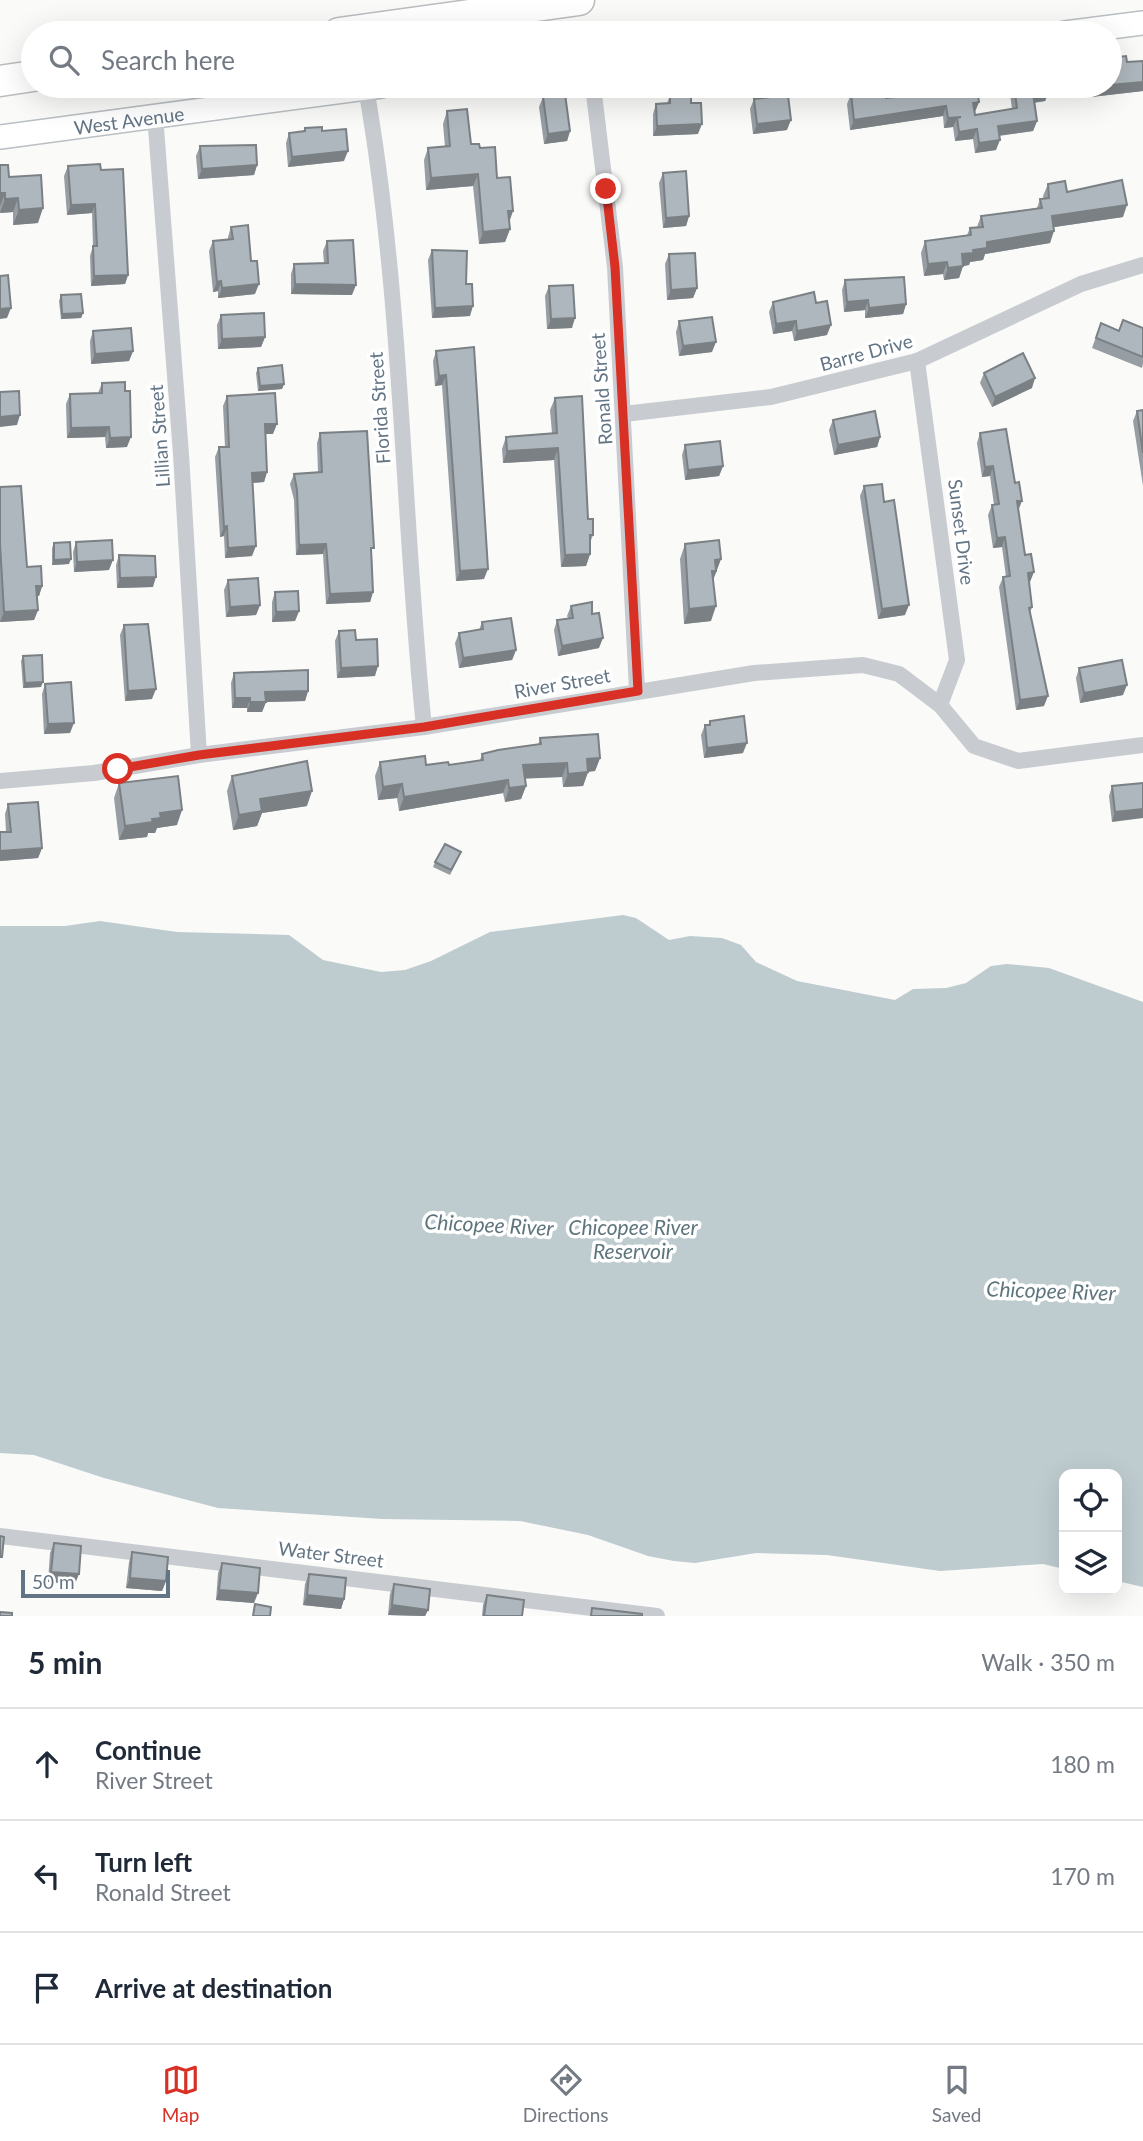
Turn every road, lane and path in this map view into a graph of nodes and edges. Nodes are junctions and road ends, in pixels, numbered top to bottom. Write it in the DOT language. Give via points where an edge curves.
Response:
graph roads {
  1 [pos="579,0"];
  2 [pos="427,21"];
  3 [pos="1143,23"];
  4 [pos="1122,26"];
  5 [pos="21,78"];
  6 [pos="0,81"];
  7 [pos="288,98"];
  8 [pos="375,98"];
  9 [pos="594,98"];
  10 [pos="155,115"];
  11 [pos="0,137"];
  12 [pos="1143,265"];
  13 [pos="917,362"];
  14 [pos="624,414"];
  15 [pos="638,691"];
  16 [pos="940,705"];
  17 [pos="424,727"];
  18 [pos="1143,745"];
  19 [pos="199,755"];
  20 [pos="0,781"];
  21 [pos="0,1536"];
  22 [pos="551,1610"];
  23 [pos="657,1616"];
  1 -- 2 [label="highway"];
  3 -- 4 [label="main road"];
  5 -- 6 [label="highway"];
  7 -- 10 [label="main road, West Avenue"];
  8 -- 17 [label="street, Florida Street" via="390,255 410,593"];
  9 -- 14 [label="street, Ronald Street" via="615,267"];
  10 -- 11 [label="main road, West Avenue"];
  10 -- 19 [label="street, Lillian Street"];
  12 -- 13 [label="street, Barre Drive" via="1081,284"];
  13 -- 14 [label="street, Barre Drive" via="771,397"];
  13 -- 16 [label="street, Sunset Drive" via="957,660"];
  14 -- 15 [label="street, Ronald Street"];
  15 -- 16 [label="street, River Street" via="754,673 863,665 899,674"];
  15 -- 17 [label="street, River Street"];
  16 -- 18 [label="street, River Street" via="974,746 1018,761"];
  17 -- 19 [label="street, River Street"];
  19 -- 20 [label="street, River Street" via="94,773"];
  21 -- 22 [label="street, Water Street"];
  22 -- 23 [label="street, Water Street"];
}
